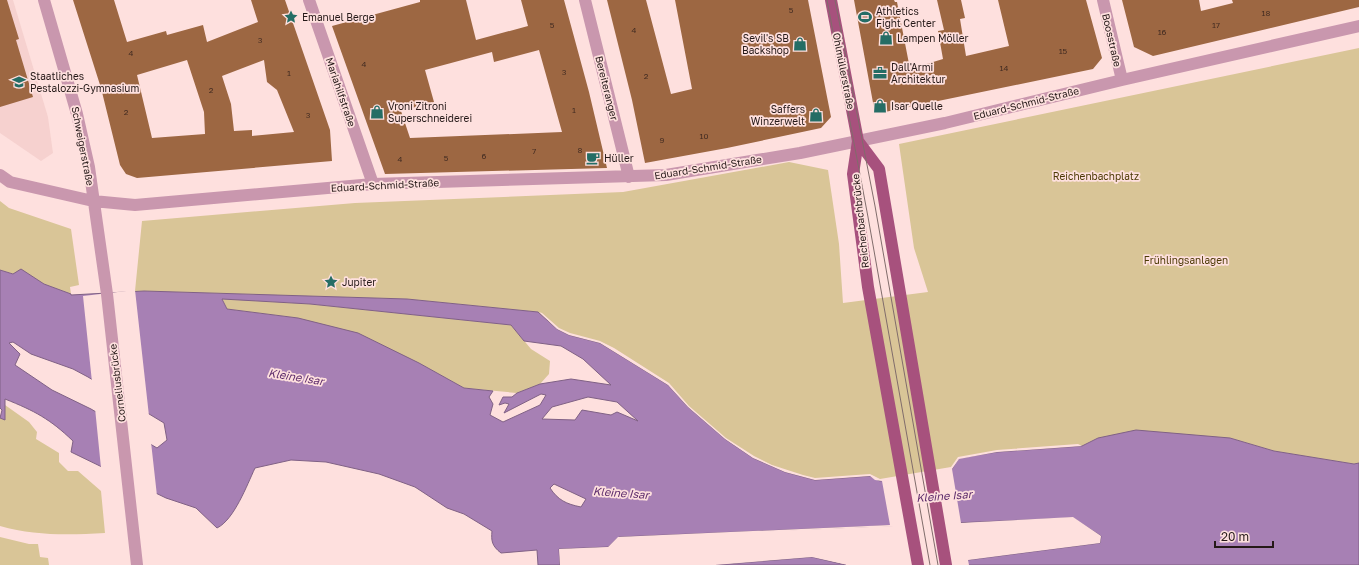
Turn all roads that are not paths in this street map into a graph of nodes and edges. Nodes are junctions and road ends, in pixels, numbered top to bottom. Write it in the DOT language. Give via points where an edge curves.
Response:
graph roads {
  1 [pos="44,0"];
  2 [pos="309,0"];
  3 [pos="585,0"];
  4 [pos="831,0"];
  5 [pos="1103,0"];
  6 [pos="1359,26"];
  7 [pos="1122,80"];
  8 [pos="858,141"];
  9 [pos="0,175"];
  10 [pos="629,177"];
  11 [pos="373,184"];
  12 [pos="93,201"];
  13 [pos="137,565"];
  14 [pos="918,565"];
  15 [pos="946,565"];
  1 -- 12 [label="street, Schweigerstraße" via="77,114 89,167"];
  2 -- 11 [label="street, Mariahilfstraße"];
  3 -- 10 [label="street, Bereiteranger"];
  4 -- 8 [label="main road, Ohlmüllerstraße"];
  5 -- 7 [label="street, Boosstraße"];
  6 -- 7 [label="street, Eduard-Schmid-Straße"];
  7 -- 8 [label="street, Eduard-Schmid-Straße" via="945,123"];
  8 -- 10 [label="street, Eduard-Schmid-Straße" via="666,175"];
  8 -- 14 [label="main road, Reichenbachbrücke" via="853,174 868,287"];
  8 -- 15 [label="main road" via="879,169"];
  9 -- 12 [label="street, Eduard-Schmid-Straße" via="10,182"];
  10 -- 11 [label="street, Eduard-Schmid-Straße"];
  11 -- 12 [label="street, Eduard-Schmid-Straße" via="135,205"];
  12 -- 13 [label="street, Corneliusbrücke" via="107,294"];
}
